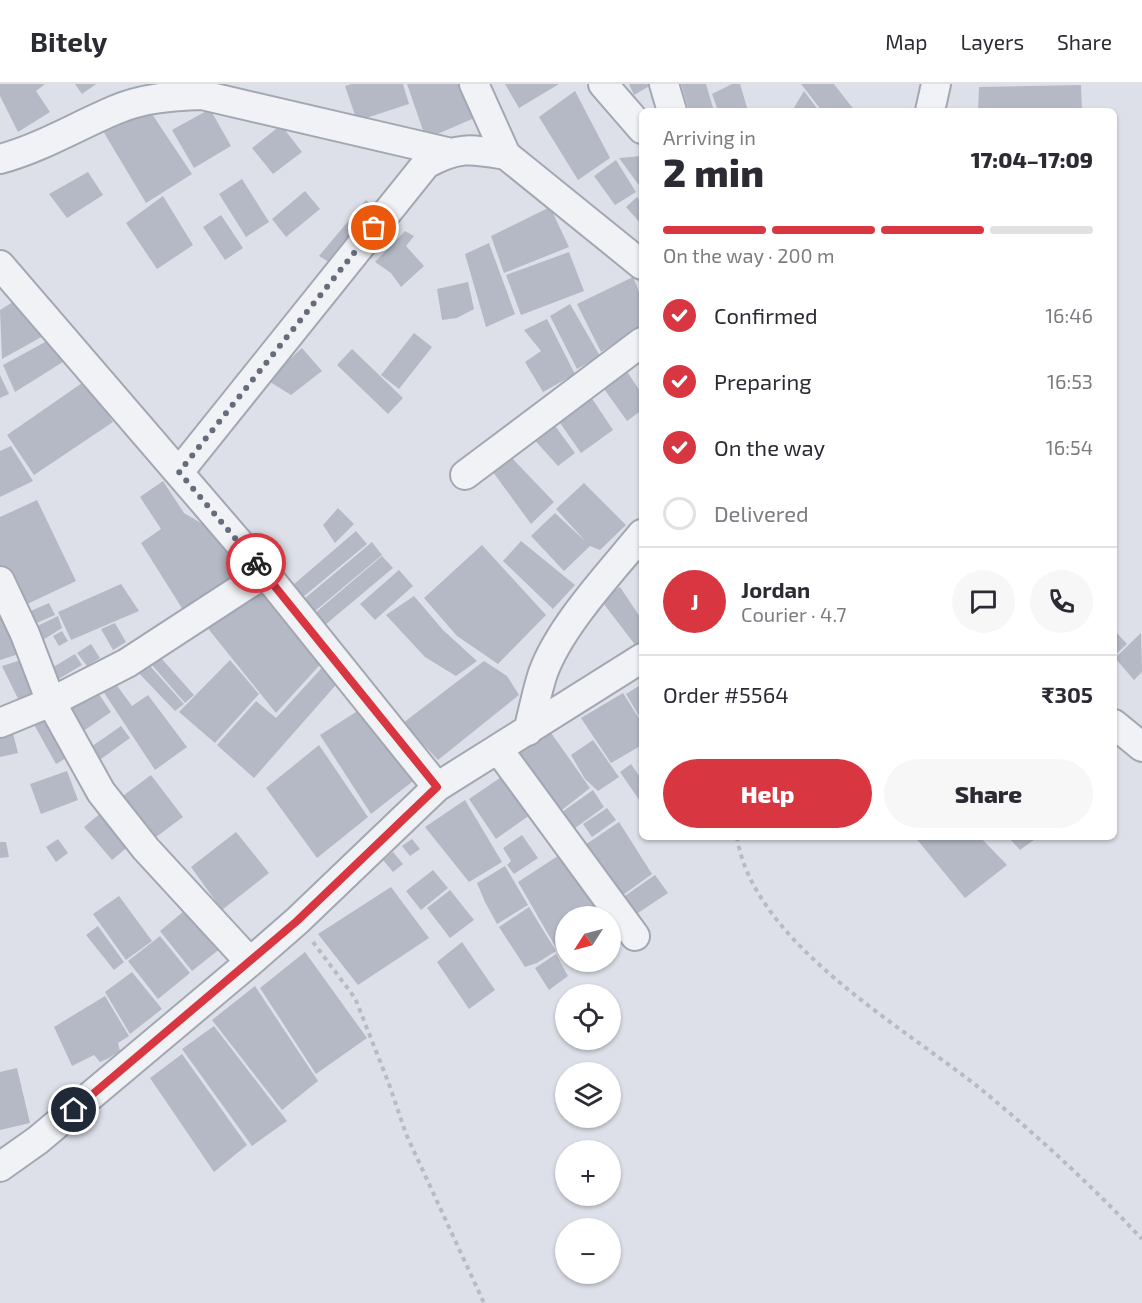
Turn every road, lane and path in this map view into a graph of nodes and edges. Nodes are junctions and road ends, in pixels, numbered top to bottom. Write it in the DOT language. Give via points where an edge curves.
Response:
graph roads {
  1 [pos="474,84"];
  2 [pos="603,84"];
  3 [pos="664,84"];
  4 [pos="936,84"];
  5 [pos="671,108"];
  6 [pos="931,108"];
  7 [pos="639,126"];
  8 [pos="447,152"];
  9 [pos="506,155"];
  10 [pos="0,159"];
  11 [pos="639,264"];
  12 [pos="0,265"];
  13 [pos="10,295"];
  14 [pos="639,344"];
  15 [pos="179,472"];
  16 [pos="465,476"];
  17 [pos="639,538"];
  18 [pos="265,573"];
  19 [pos="0,581"];
  20 [pos="639,660"];
  21 [pos="51,702"];
  22 [pos="0,723"];
  23 [pos="1117,726"];
  24 [pos="528,731"];
  25 [pos="1142,747"];
  26 [pos="498,749"];
  27 [pos="437,787"];
  28 [pos="738,840"];
  29 [pos="297,921"];
  30 [pos="635,936"];
  31 [pos="250,962"];
  32 [pos="0,1167"];
  33 [pos="1142,1239"];
  34 [pos="484,1303"];
  1 -- 9 [label="street"];
  2 -- 7 [label="street"];
  3 -- 5 [label="street"];
  4 -- 6 [label="street"];
  8 -- 9 [label="street" via="474,150"];
  8 -- 10 [label="street" via="202,95 162,96 117,109"];
  8 -- 15 [label="street" via="426,164 404,190"];
  9 -- 11 [label="street"];
  12 -- 13 [label="street"];
  13 -- 15 [label="street"];
  14 -- 16 [label="street"];
  15 -- 18 [label="street"];
  17 -- 24 [label="street" via="561,638 544,671"];
  18 -- 21 [label="street" via="128,663"];
  18 -- 27 [label="street"];
  19 -- 21 [label="street"];
  20 -- 24 [label="street"];
  21 -- 22 [label="street"];
  21 -- 31 [label="street" via="101,792 120,818"];
  23 -- 25 [label="street"];
  24 -- 26 [label="street"];
  26 -- 27 [label="street"];
  26 -- 30 [label="street"];
  27 -- 29 [label="street"];
  28 -- 33 [label="path" via="757,894 802,949 1047,1143"];
  29 -- 31 [label="street"];
  29 -- 34 [label="path" via="355,998 406,1134"];
  31 -- 32 [label="street" via="38,1140"];
}
